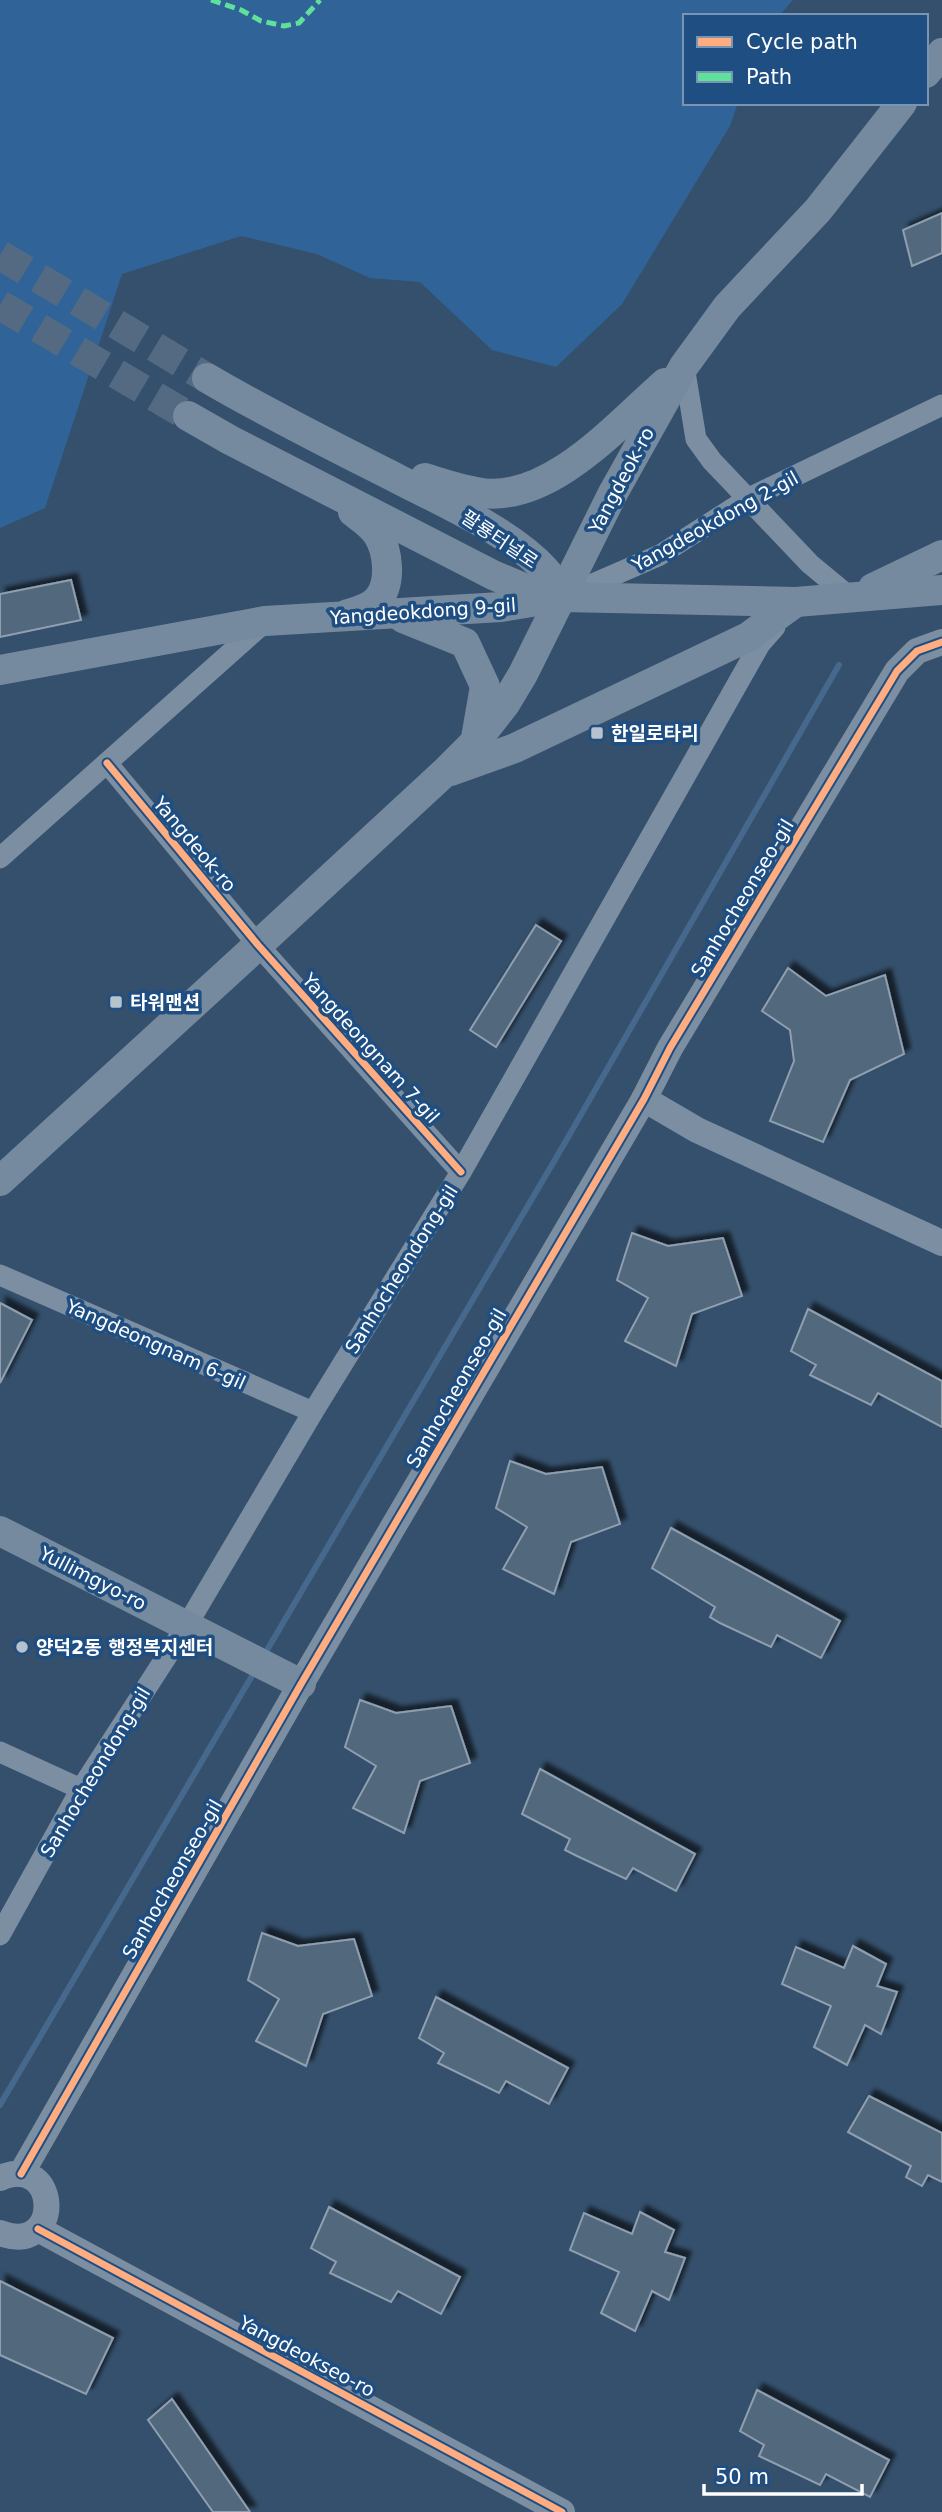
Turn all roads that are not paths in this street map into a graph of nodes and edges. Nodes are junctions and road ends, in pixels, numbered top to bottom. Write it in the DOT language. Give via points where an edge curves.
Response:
graph roads {
  1 [pos="942,53"];
  2 [pos="928,70"];
  3 [pos="900,105"];
  4 [pos="684,366"];
  5 [pos="206,378"];
  6 [pos="942,405"];
  7 [pos="188,416"];
  8 [pos="338,448"];
  9 [pos="310,481"];
  10 [pos="748,498"];
  11 [pos="942,555"];
  12 [pos="942,590"];
  13 [pos="562,597"];
  14 [pos="858,597"];
  15 [pos="796,602"];
  16 [pos="396,615"];
  17 [pos="334,618"];
  18 [pos="265,621"];
  19 [pos="942,642"];
  20 [pos="0,670"];
  21 [pos="476,741"];
  22 [pos="107,763"];
  23 [pos="444,773"];
  24 [pos="0,858"];
  25 [pos="258,945"];
  26 [pos="644,1099"];
  27 [pos="461,1172"];
  28 [pos="0,1181"];
  29 [pos="942,1243"];
  30 [pos="0,1275"];
  31 [pos="313,1412"];
  32 [pos="0,1531"];
  33 [pos="187,1625"];
  34 [pos="302,1684"];
  35 [pos="0,1752"];
  36 [pos="80,1789"];
  37 [pos="0,1935"];
  38 [pos="11,2176"];
  39 [pos="38,2229"];
  40 [pos="0,2233"];
  41 [pos="562,2512"];
  1 -- 2 [label="main road"];
  3 -- 4 [label="main road, Yangdeok-ro" via="818,210 727,307"];
  4 -- 8 [label="main road" via="581,457 526,488 483,493"];
  4 -- 10 [label="street" via="696,439"];
  4 -- 13 [label="main road, Yangdeok-ro"];
  5 -- 8 [label="main road, 팔룡터널로"];
  6 -- 10 [label="street, Yangdeokdong 2-gil"];
  7 -- 9 [label="main road, 팔룡터널로"];
  8 -- 13 [label="main road, 팔룡터널로" via="491,529 546,571"];
  9 -- 13 [label="main road, 팔룡터널로" via="493,575"];
  9 -- 17 [label="main road" via="372,527 385,551 385,589 377,601"];
  10 -- 13 [label="street, Yangdeokdong 2-gil" via="660,555"];
  10 -- 14 [label="street" via="810,564"];
  11 -- 14 [label="main road"];
  12 -- 14 [label="main road, Yangdeokdong 9-gil"];
  13 -- 15 [label="main road, Yangdeokdong 9-gil"];
  13 -- 16 [label="main road, Yangdeokdong 9-gil"];
  13 -- 21 [label="main road, Yangdeok-ro" via="511,694"];
  14 -- 15 [label="main road, Yangdeokdong 9-gil"];
  15 -- 23 [label="main road" via="748,637 515,748"];
  15 -- 27 [label="street, Sanhocheondong-gil" via="760,644"];
  16 -- 17 [label="main road, Yangdeokdong 9-gil"];
  16 -- 21 [label="main road" via="465,643 485,685"];
  17 -- 18 [label="main road, Yangdeokdong 9-gil"];
  18 -- 20 [label="main road, Yangdeokdong 9-gil"];
  18 -- 22 [label="street"];
  19 -- 26 [label="street, Sanhocheonseo-gil" via="917,651 897,671 670,1048"];
  21 -- 23 [label="main road, Yangdeok-ro"];
  22 -- 24 [label="street"];
  22 -- 25 [label="street, Yangdeok-ro"];
  23 -- 25 [label="main road, Yangdeok-ro"];
  25 -- 27 [label="street, Yangdeongnam 7-gil"];
  25 -- 28 [label="main road, Yangdeok-ro"];
  26 -- 29 [label="street" via="697,1130"];
  26 -- 34 [label="street, Sanhocheonseo-gil"];
  27 -- 31 [label="street, Sanhocheondong-gil"];
  30 -- 31 [label="street, Yangdeongnam 6-gil"];
  31 -- 33 [label="street, Sanhocheondong-gil"];
  32 -- 33 [label="main road, Yullimgyo-ro"];
  33 -- 34 [label="main road, Yullimgyo-ro"];
  33 -- 36 [label="street, Sanhocheondong-gil"];
  34 -- 38 [label="street, Sanhocheonseo-gil"];
  35 -- 36 [label="street"];
  36 -- 37 [label="street, Sanhocheondong-gil"];
  38 -- 39 [label="street" via="38,2183 45,2191 47,2211"];
  39 -- 40 [label="street" via="20,2237"];
  39 -- 41 [label="street, Yangdeokseo-ro"];
}
